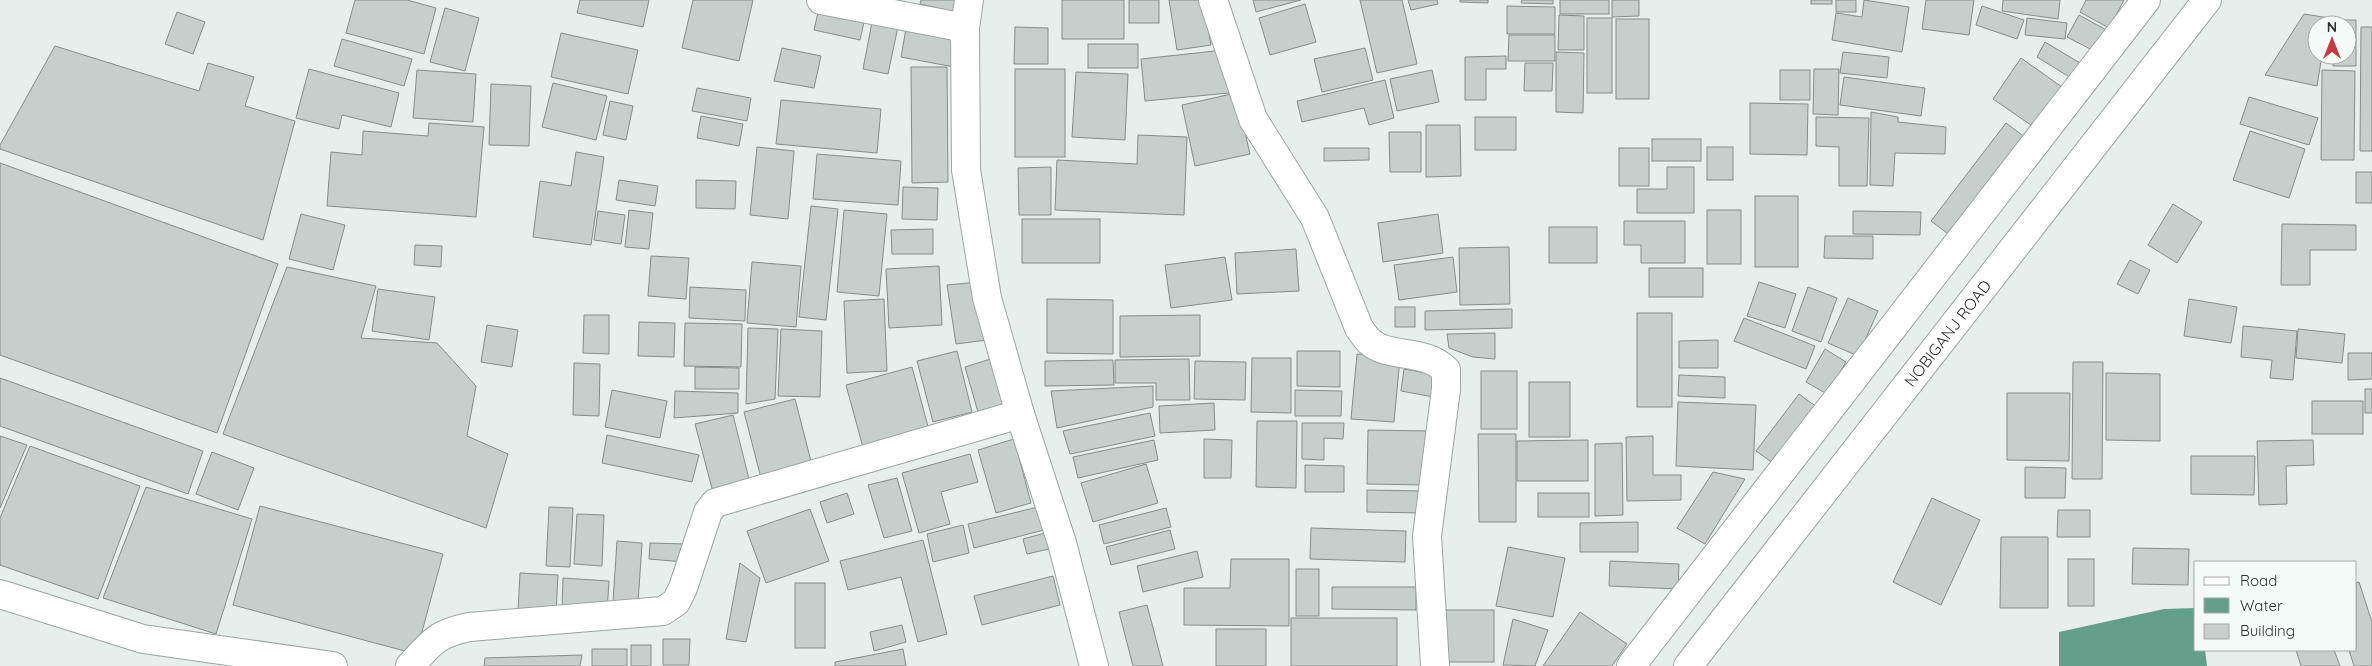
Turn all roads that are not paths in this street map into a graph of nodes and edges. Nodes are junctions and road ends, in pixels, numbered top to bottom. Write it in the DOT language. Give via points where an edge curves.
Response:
graph roads {
  1 [pos="821,0"];
  2 [pos="969,0"];
  3 [pos="1213,0"];
  4 [pos="2146,0"];
  5 [pos="2207,0"];
  6 [pos="965,28"];
  7 [pos="1020,414"];
  8 [pos="0,594"];
  9 [pos="334,666"];
  10 [pos="410,666"];
  11 [pos="1094,666"];
  12 [pos="1435,666"];
  13 [pos="1631,666"];
  14 [pos="1688,666"];
  1 -- 6 [label="street"];
  2 -- 6 [label="street"];
  3 -- 12 [label="street" via="1253,119 1315,218 1359,328 1369,341 1381,348 1436,360 1446,370 1427,536"];
  4 -- 13 [label="street"];
  5 -- 14 [label="street, NOBIGANJ ROAD"];
  6 -- 7 [label="street" via="966,170 987,298"];
  7 -- 10 [label="street" via="716,503 708,512 683,588 676,602 663,611 469,627 447,632 435,639"];
  7 -- 11 [label="street" via="1062,543"];
  8 -- 9 [label="street" via="143,639"];
}
